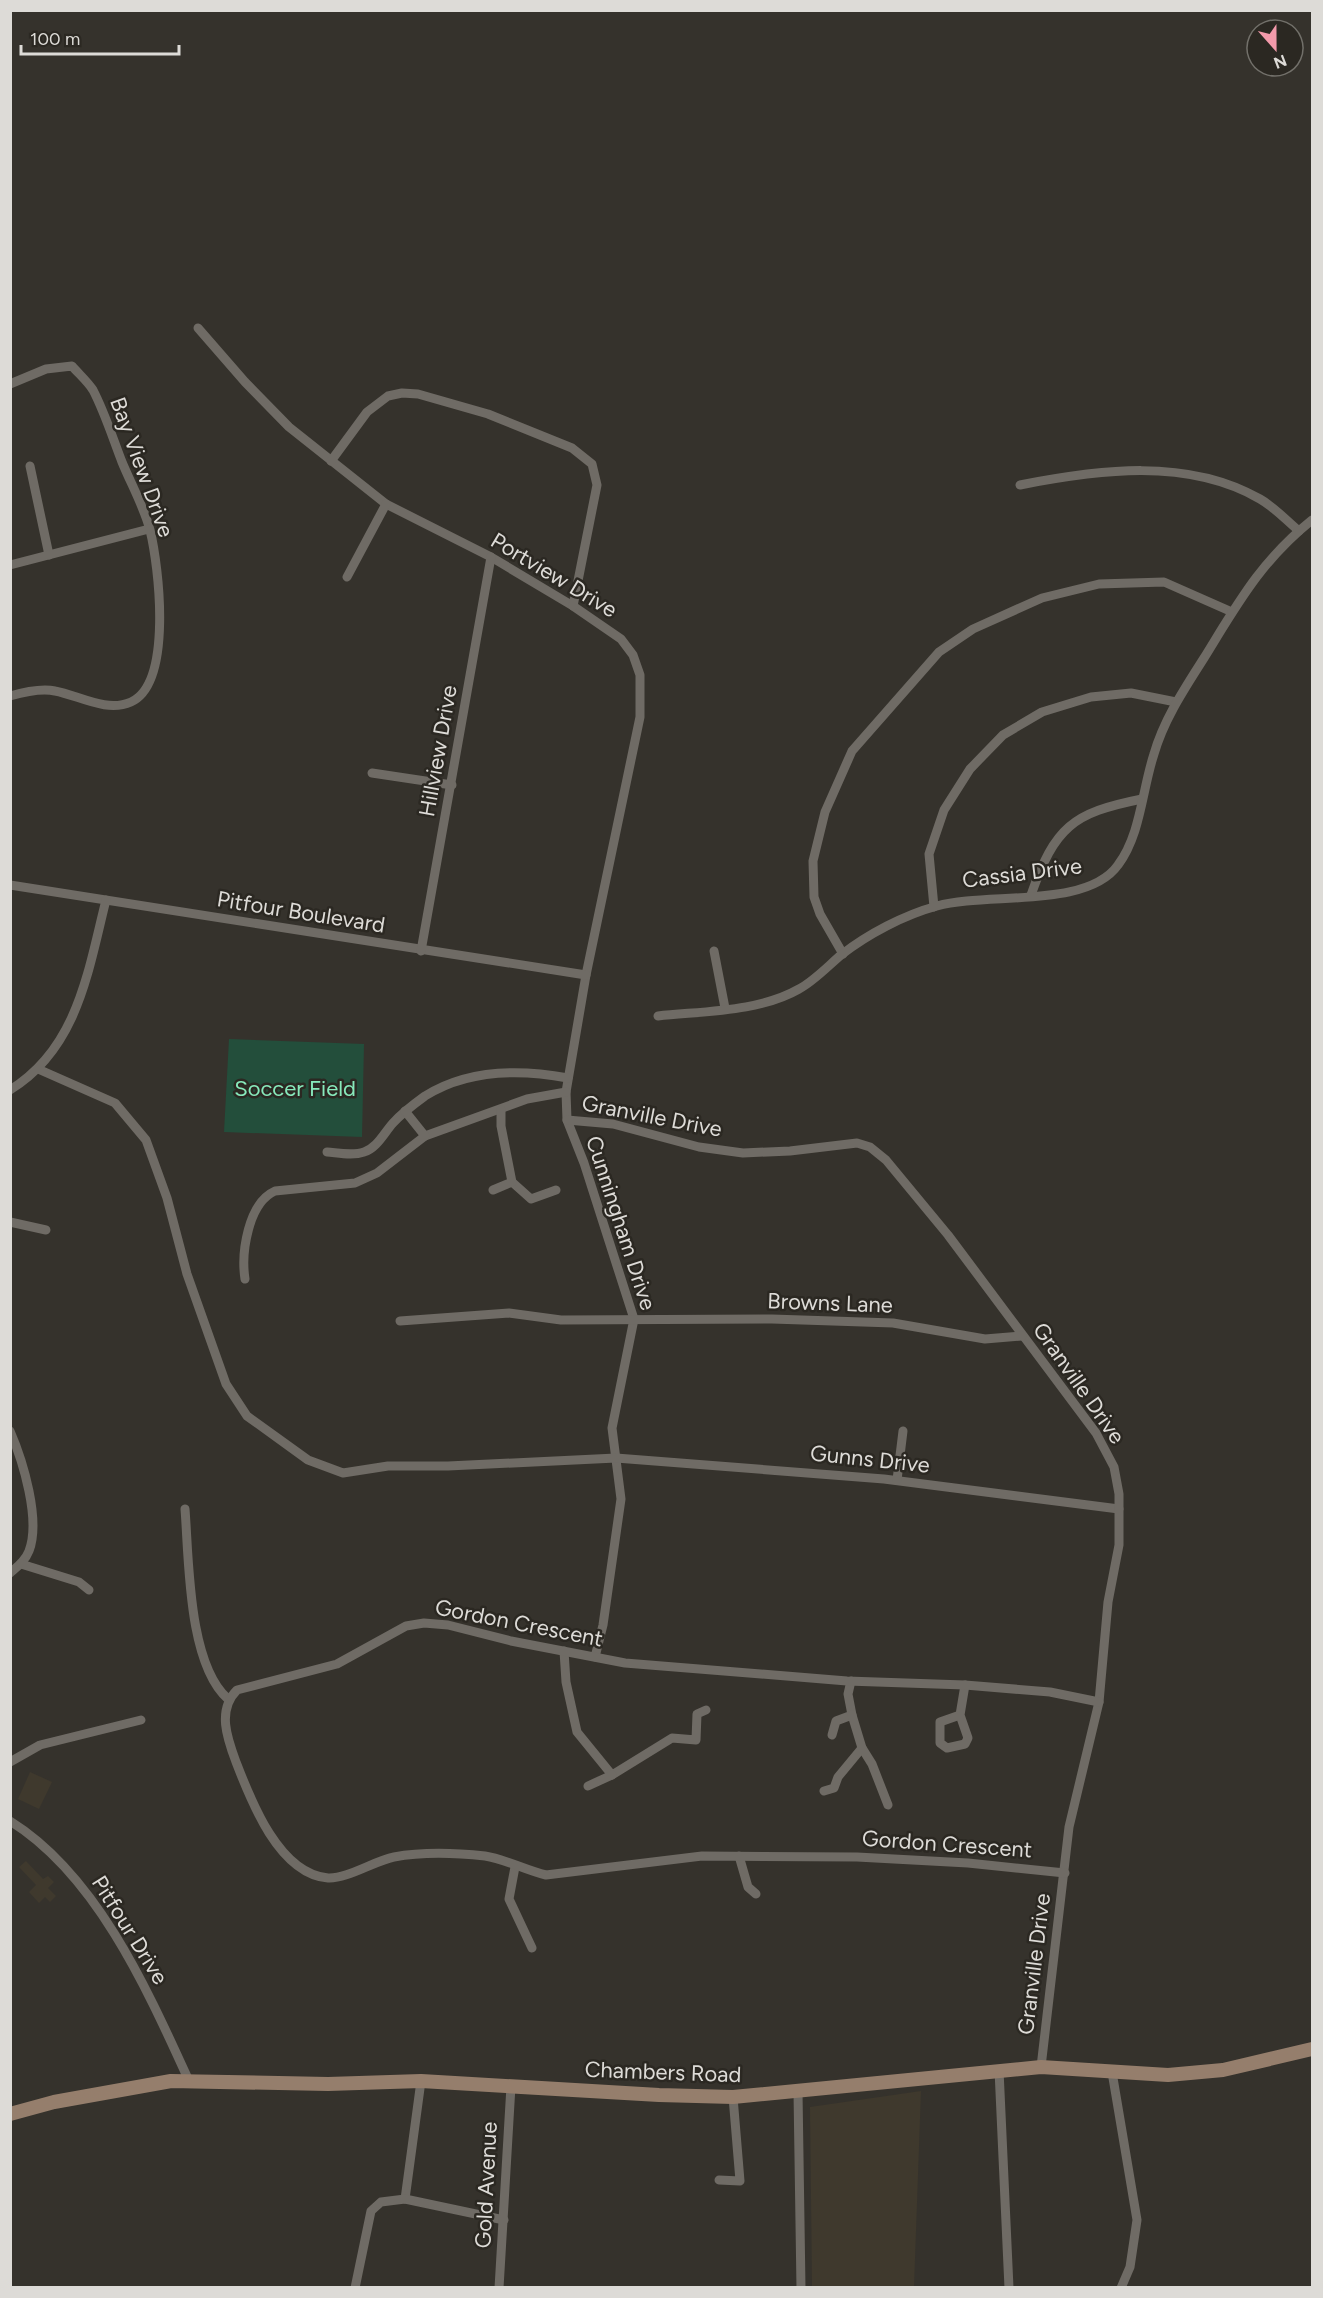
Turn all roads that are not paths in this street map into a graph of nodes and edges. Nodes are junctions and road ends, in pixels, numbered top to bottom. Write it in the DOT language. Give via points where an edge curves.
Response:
graph roads {
  1 [pos="198,328"];
  2 [pos="10,384"];
  3 [pos="331,461"];
  4 [pos="30,466"];
  5 [pos="1020,485"];
  6 [pos="386,504"];
  7 [pos="1312,520"];
  8 [pos="149,529"];
  9 [pos="1299,531"];
  10 [pos="49,555"];
  11 [pos="491,557"];
  12 [pos="10,565"];
  13 [pos="346,577"];
  14 [pos="573,606"];
  15 [pos="1232,612"];
  16 [pos="10,696"];
  17 [pos="1176,702"];
  18 [pos="372,773"];
  19 [pos="452,785"];
  20 [pos="1142,799"];
  21 [pos="10,885"];
  22 [pos="1031,895"];
  23 [pos="106,900"];
  24 [pos="934,907"];
  25 [pos="422,951"];
  26 [pos="714,951"];
  27 [pos="843,954"];
  28 [pos="586,975"];
  29 [pos="725,1008"];
  30 [pos="658,1016"];
  31 [pos="38,1069"];
  32 [pos="568,1078"];
  33 [pos="10,1090"];
  34 [pos="566,1092"];
  35 [pos="501,1110"];
  36 [pos="405,1111"];
  37 [pos="567,1120"];
  38 [pos="425,1136"];
  39 [pos="327,1152"];
  40 [pos="512,1182"];
  41 [pos="493,1190"];
  42 [pos="556,1190"];
  43 [pos="10,1222"];
  44 [pos="46,1230"];
  45 [pos="245,1279"];
  46 [pos="634,1319"];
  47 [pos="400,1321"];
  48 [pos="1022,1336"];
  49 [pos="10,1431"];
  50 [pos="903,1431"];
  51 [pos="616,1458"];
  52 [pos="897,1480"];
  53 [pos="185,1509"];
  54 [pos="1119,1509"];
  55 [pos="21,1564"];
  56 [pos="10,1573"];
  57 [pos="89,1590"];
  58 [pos="564,1651"];
  59 [pos="595,1657"];
  60 [pos="851,1681"];
  61 [pos="965,1685"];
  62 [pos="228,1699"];
  63 [pos="1099,1702"];
  64 [pos="706,1710"];
  65 [pos="852,1715"];
  66 [pos="960,1715"];
  67 [pos="141,1720"];
  68 [pos="832,1736"];
  69 [pos="862,1748"];
  70 [pos="10,1762"];
  71 [pos="612,1775"];
  72 [pos="588,1786"];
  73 [pos="824,1791"];
  74 [pos="888,1805"];
  75 [pos="10,1821"];
  76 [pos="739,1857"];
  77 [pos="515,1867"];
  78 [pos="1065,1873"];
  79 [pos="756,1894"];
  80 [pos="532,1948"];
  81 [pos="1312,2049"];
  82 [pos="1041,2067"];
  83 [pos="999,2070"];
  84 [pos="1112,2072"];
  85 [pos="189,2081"];
  86 [pos="421,2081"];
  87 [pos="511,2086"];
  88 [pos="798,2092"];
  89 [pos="733,2097"];
  90 [pos="10,2114"];
  91 [pos="719,2180"];
  92 [pos="405,2199"];
  93 [pos="504,2220"];
  94 [pos="355,2288"];
  95 [pos="499,2288"];
  96 [pos="801,2288"];
  97 [pos="1009,2288"];
  98 [pos="1121,2288"];
  1 -- 3 [label="street, Portview Drive" via="245,382"];
  2 -- 8 [label="street, Bay View Drive" via="46,369 72,366 92,389"];
  3 -- 6 [label="street, Portview Drive"];
  3 -- 14 [label="street" via="367,412 388,396 402,393 488,414 572,448 592,464 597,485"];
  4 -- 10 [label="street"];
  5 -- 9 [label="street" via="1113,471 1166,471 1235,486 1262,500"];
  6 -- 11 [label="street, Portview Drive"];
  6 -- 13 [label="street"];
  7 -- 9 [label="street, Cassia Drive"];
  8 -- 10 [label="street"];
  8 -- 16 [label="street, Bay View Drive" via="156,576 159,651 144,690 131,702 114,705 88,702 54,690"];
  9 -- 15 [label="street, Cassia Drive" via="1284,542"];
  10 -- 12 [label="street"];
  11 -- 14 [label="street, Portview Drive"];
  11 -- 19 [label="street, Hillview Drive"];
  14 -- 28 [label="street, Portview Drive" via="621,639 633,655 642,693"];
  15 -- 17 [label="street, Cassia Drive"];
  15 -- 27 [label="street" via="1164,582 1098,584 1042,598 973,629 939,652 852,751 825,812 813,861 814,897"];
  17 -- 20 [label="street, Cassia Drive" via="1154,752"];
  17 -- 24 [label="street" via="1131,693 1091,697 1042,712 1003,735 970,769 944,810 929,854"];
  18 -- 19 [label="street"];
  19 -- 25 [label="street, Hillview Drive"];
  20 -- 22 [label="street" via="1102,807 1076,820 1056,838"];
  20 -- 22 [label="street, Cassia Drive" via="1131,842 1118,866 1104,880 1086,887"];
  21 -- 23 [label="street, Pitfour Boulevard"];
  22 -- 24 [label="street, Cassia Drive" via="964,900"];
  23 -- 25 [label="street, Pitfour Boulevard"];
  23 -- 31 [label="street" via="81,1001 60,1041"];
  24 -- 27 [label="street, Cassia Drive" via="873,933"];
  25 -- 28 [label="street, Pitfour Boulevard"];
  26 -- 29 [label="street"];
  27 -- 29 [label="street, Cassia Drive" via="800,989 773,1001"];
  28 -- 32 [label="street, Portview Drive"];
  29 -- 30 [label="street, Cassia Drive"];
  31 -- 33 [label="street"];
  31 -- 51 [label="street, Gunns Drive" via="115,1103 146,1140 226,1384 247,1416 300,1455 343,1473 388,1466 448,1467"];
  32 -- 34 [label="street, Portview Drive"];
  32 -- 36 [label="street" via="531,1071 494,1073 443,1086"];
  34 -- 35 [label="street" via="527,1099"];
  34 -- 37 [label="street, Portview Drive"];
  35 -- 38 [label="street"];
  35 -- 40 [label="street"];
  36 -- 38 [label="street"];
  36 -- 39 [label="street" via="370,1149 355,1154"];
  37 -- 46 [label="street, Cunningham Drive"];
  37 -- 48 [label="street, Granville Drive" via="613,1124 699,1147 743,1153 857,1143 870,1147 948,1235"];
  38 -- 45 [label="street" via="377,1173 355,1183 267,1194 248,1234 242,1258"];
  40 -- 41 [label="street"];
  40 -- 42 [label="street" via="531,1199"];
  43 -- 44 [label="street"];
  46 -- 47 [label="street, Browns Lane" via="561,1320 509,1313"];
  46 -- 48 [label="street, Browns Lane" via="893,1323 985,1339"];
  46 -- 51 [label="street, Cunningham Drive" via="612,1428"];
  48 -- 54 [label="street, Granville Drive" via="1096,1433 1114,1467"];
  49 -- 55 [label="street" via="21,1456 30,1502 32,1538"];
  50 -- 52 [label="street"];
  51 -- 52 [label="street, Gunns Drive"];
  51 -- 59 [label="street, Cunningham Drive" via="621,1499"];
  52 -- 54 [label="street, Gunns Drive"];
  53 -- 62 [label="street" via="195,1629 217,1684"];
  54 -- 63 [label="street, Granville Drive" via="1119,1545 1108,1602"];
  55 -- 56 [label="street"];
  55 -- 57 [label="street" via="79,1582"];
  58 -- 59 [label="street, Gordon Crescent"];
  58 -- 62 [label="street, Gordon Crescent" via="424,1623 406,1626 337,1664 237,1690"];
  58 -- 71 [label="street" via="566,1682 578,1732"];
  59 -- 60 [label="street, Gordon Crescent" via="681,1669"];
  60 -- 61 [label="street, Gordon Crescent"];
  60 -- 65 [label="street" via="848,1694"];
  61 -- 63 [label="street, Gordon Crescent" via="1050,1692"];
  61 -- 66 [label="street"];
  62 -- 77 [label="street, Gordon Crescent" via="224,1715 249,1797 267,1831 308,1873 330,1878 393,1857 434,1855 486,1856"];
  63 -- 78 [label="street, Granville Drive" via="1069,1827"];
  64 -- 71 [label="street" via="698,1714 696,1740 672,1738"];
  65 -- 68 [label="street" via="836,1721"];
  65 -- 69 [label="street"];
  67 -- 70 [label="street" via="40,1745"];
  69 -- 73 [label="street" via="838,1777 834,1788"];
  69 -- 74 [label="street"];
  71 -- 72 [label="street"];
  75 -- 85 [label="street, Pitfour Drive" via="64,1866 106,1921 141,1980"];
  76 -- 77 [label="street, Gordon Crescent" via="702,1856 546,1875"];
  76 -- 78 [label="street, Gordon Crescent" via="857,1857"];
  76 -- 79 [label="street" via="748,1887"];
  77 -- 80 [label="street" via="510,1899"];
  78 -- 82 [label="street, Granville Drive"];
  81 -- 84 [label="street, Chambers Road" via="1224,2070 1168,2075"];
  82 -- 83 [label="street, Chambers Road"];
  82 -- 84 [label="street, Chambers Road"];
  83 -- 88 [label="street, Chambers Road"];
  83 -- 97 [label="street"];
  84 -- 98 [label="street" via="1137,2220 1130,2267"];
  85 -- 86 [label="street, Chambers Road"];
  85 -- 90 [label="street, Chambers Road" via="54,2102"];
  86 -- 87 [label="street, Chambers Road"];
  86 -- 92 [label="street"];
  87 -- 89 [label="street, Chambers Road"];
  87 -- 93 [label="street, Gold Avenue"];
  88 -- 89 [label="street, Chambers Road"];
  88 -- 96 [label="street"];
  89 -- 91 [label="street" via="740,2181"];
  92 -- 93 [label="street"];
  92 -- 94 [label="street" via="381,2202 371,2211"];
  93 -- 95 [label="street, Gold Avenue"];
}
